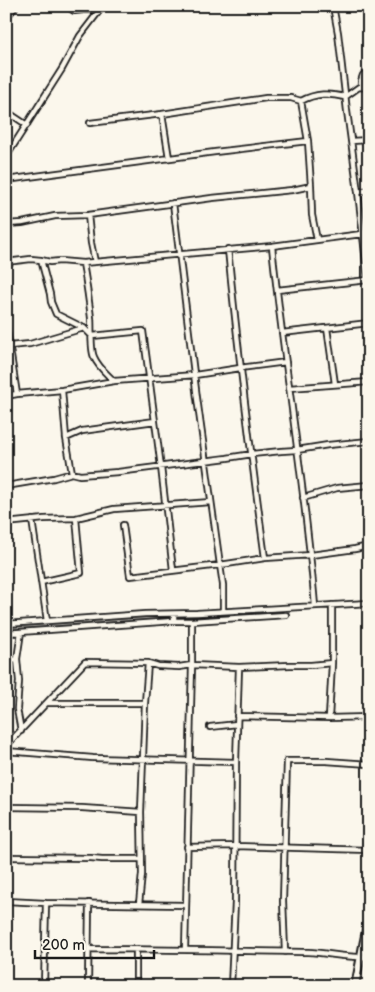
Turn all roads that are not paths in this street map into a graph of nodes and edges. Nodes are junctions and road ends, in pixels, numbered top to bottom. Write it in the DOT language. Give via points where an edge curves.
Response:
graph roads {
  1 [pos="16,6"];
  2 [pos="67,6"];
  3 [pos="333,6"];
  4 [pos="103,7"];
  5 [pos="6,18"];
  6 [pos="369,71"];
  7 [pos="362,87"];
  8 [pos="369,88"];
  9 [pos="345,97"];
  10 [pos="301,101"];
  11 [pos="6,111"];
  12 [pos="162,114"];
  13 [pos="90,123"];
  14 [pos="27,125"];
  15 [pos="369,140"];
  16 [pos="351,141"];
  17 [pos="308,142"];
  18 [pos="6,157"];
  19 [pos="169,158"];
  20 [pos="6,180"];
  21 [pos="311,186"];
  22 [pos="369,190"];
  23 [pos="358,192"];
  24 [pos="173,203"];
  25 [pos="88,215"];
  26 [pos="6,224"];
  27 [pos="369,233"];
  28 [pos="362,234"];
  29 [pos="317,240"];
  30 [pos="272,246"];
  31 [pos="228,249"];
  32 [pos="180,254"];
  33 [pos="41,260"];
  34 [pos="6,262"];
  35 [pos="95,262"];
  36 [pos="83,263"];
  37 [pos="368,280"];
  38 [pos="369,286"];
  39 [pos="277,290"];
  40 [pos="369,323"];
  41 [pos="6,324"];
  42 [pos="84,328"];
  43 [pos="327,328"];
  44 [pos="282,333"];
  45 [pos="92,336"];
  46 [pos="9,346"];
  47 [pos="286,362"];
  48 [pos="240,368"];
  49 [pos="195,375"];
  50 [pos="149,378"];
  51 [pos="114,381"];
  52 [pos="369,382"];
  53 [pos="334,384"];
  54 [pos="289,388"];
  55 [pos="62,390"];
  56 [pos="17,394"];
  57 [pos="6,396"];
  58 [pos="155,421"];
  59 [pos="66,438"];
  60 [pos="369,442"];
  61 [pos="297,450"];
  62 [pos="252,454"];
  63 [pos="206,461"];
  64 [pos="161,467"];
  65 [pos="72,473"];
  66 [pos="369,485"];
  67 [pos="6,486"];
  68 [pos="303,498"];
  69 [pos="212,502"];
  70 [pos="166,506"];
  71 [pos="76,518"];
  72 [pos="32,520"];
  73 [pos="6,523"];
  74 [pos="124,525"];
  75 [pos="369,546"];
  76 [pos="311,555"];
  77 [pos="265,558"];
  78 [pos="220,566"];
  79 [pos="173,570"];
  80 [pos="41,582"];
  81 [pos="369,603"];
  82 [pos="332,605"];
  83 [pos="315,606"];
  84 [pos="223,611"];
  85 [pos="174,614"];
  86 [pos="286,615"];
  87 [pos="47,621"];
  88 [pos="174,621"];
  89 [pos="192,621"];
  90 [pos="6,624"];
  91 [pos="21,632"];
  92 [pos="6,633"];
  93 [pos="17,659"];
  94 [pos="6,663"];
  95 [pos="148,663"];
  96 [pos="332,663"];
  97 [pos="192,666"];
  98 [pos="239,667"];
  99 [pos="47,703"];
  100 [pos="145,703"];
  101 [pos="237,716"];
  102 [pos="369,717"];
  103 [pos="329,718"];
  104 [pos="237,724"];
  105 [pos="210,727"];
  106 [pos="21,731"];
  107 [pos="6,746"];
  108 [pos="6,751"];
  109 [pos="143,760"];
  110 [pos="189,761"];
  111 [pos="236,762"];
  112 [pos="369,764"];
  113 [pos="6,807"];
  114 [pos="141,812"];
  115 [pos="187,846"];
  116 [pos="235,846"];
  117 [pos="286,848"];
  118 [pos="369,850"];
  119 [pos="6,857"];
  120 [pos="141,859"];
  121 [pos="6,900"];
  122 [pos="46,903"];
  123 [pos="89,903"];
  124 [pos="139,904"];
  125 [pos="186,905"];
  126 [pos="369,914"];
  127 [pos="89,949"];
  128 [pos="136,949"];
  129 [pos="185,950"];
  130 [pos="233,950"];
  131 [pos="285,952"];
  132 [pos="360,958"];
  133 [pos="369,958"];
  134 [pos="44,986"];
  135 [pos="88,986"];
  136 [pos="136,986"];
  137 [pos="231,986"];
  138 [pos="355,986"];
  1 -- 5 [label="street"];
  2 -- 4 [label="street" via="74,11"];
  3 -- 9 [label="street"];
  4 -- 14 [label="street" via="80,36"];
  6 -- 7 [label="street" via="363,75"];
  7 -- 8 [label="street"];
  7 -- 9 [label="street"];
  9 -- 10 [label="street" via="323,94"];
  9 -- 16 [label="street"];
  10 -- 12 [label="street" via="266,98"];
  10 -- 17 [label="street"];
  11 -- 14 [label="street"];
  12 -- 13 [label="street"];
  12 -- 19 [label="street"];
  14 -- 18 [label="street"];
  15 -- 16 [label="street"];
  16 -- 23 [label="street"];
  17 -- 19 [label="street"];
  17 -- 21 [label="street"];
  19 -- 20 [label="street"];
  21 -- 24 [label="street"];
  21 -- 29 [label="street"];
  22 -- 23 [label="street"];
  23 -- 28 [label="street"];
  24 -- 25 [label="street"];
  24 -- 32 [label="street"];
  25 -- 26 [label="street" via="55,216 22,224"];
  25 -- 35 [label="street"];
  27 -- 28 [label="street"];
  28 -- 29 [label="street"];
  28 -- 37 [label="street"];
  29 -- 30 [label="street"];
  30 -- 31 [label="street"];
  30 -- 39 [label="street"];
  31 -- 32 [label="street"];
  31 -- 48 [label="street"];
  32 -- 35 [label="street"];
  32 -- 49 [label="street"];
  33 -- 34 [label="street"];
  33 -- 36 [label="street"];
  33 -- 42 [label="street" via="56,314"];
  35 -- 36 [label="street"];
  36 -- 45 [label="street"];
  37 -- 38 [label="street"];
  37 -- 39 [label="street"];
  39 -- 44 [label="street"];
  40 -- 43 [label="street"];
  41 -- 46 [label="street"];
  42 -- 45 [label="street"];
  42 -- 46 [label="street" via="30,344"];
  43 -- 44 [label="street"];
  43 -- 53 [label="street"];
  44 -- 47 [label="street"];
  45 -- 50 [label="street" via="143,332"];
  45 -- 51 [label="street" via="94,358"];
  46 -- 56 [label="street"];
  47 -- 48 [label="street"];
  47 -- 54 [label="street"];
  48 -- 49 [label="street"];
  48 -- 62 [label="street"];
  49 -- 50 [label="street"];
  49 -- 63 [label="street"];
  50 -- 51 [label="street"];
  50 -- 58 [label="street"];
  51 -- 55 [label="street"];
  52 -- 53 [label="street"];
  53 -- 54 [label="street"];
  54 -- 61 [label="street"];
  55 -- 56 [label="street"];
  55 -- 59 [label="street"];
  56 -- 57 [label="street"];
  58 -- 59 [label="street" via="82,431"];
  58 -- 64 [label="street"];
  59 -- 65 [label="street"];
  60 -- 61 [label="street"];
  61 -- 62 [label="street"];
  61 -- 68 [label="street"];
  62 -- 63 [label="street"];
  62 -- 77 [label="street"];
  63 -- 64 [label="street"];
  63 -- 69 [label="street"];
  64 -- 65 [label="street" via="80,475"];
  64 -- 70 [label="street"];
  65 -- 67 [label="street"];
  66 -- 68 [label="street" via="336,488"];
  68 -- 76 [label="street"];
  69 -- 70 [label="street"];
  69 -- 78 [label="street"];
  70 -- 71 [label="street" via="114,509"];
  70 -- 79 [label="street"];
  71 -- 72 [label="street"];
  71 -- 80 [label="street" via="82,573"];
  72 -- 73 [label="street"];
  72 -- 80 [label="street"];
  74 -- 79 [label="street" via="130,576"];
  75 -- 76 [label="street"];
  76 -- 77 [label="street"];
  76 -- 83 [label="street"];
  77 -- 78 [label="street"];
  78 -- 79 [label="street"];
  78 -- 84 [label="street"];
  80 -- 87 [label="street"];
  81 -- 82 [label="street"];
  82 -- 83 [label="street"];
  82 -- 96 [label="street"];
  83 -- 84 [label="street"];
  84 -- 85 [label="street"];
  85 -- 87 [label="street"];
  85 -- 88 [label="street"];
  86 -- 89 [label="street"];
  87 -- 90 [label="street"];
  88 -- 89 [label="street"];
  88 -- 91 [label="street"];
  89 -- 97 [label="street"];
  91 -- 92 [label="street"];
  91 -- 93 [label="street"];
  93 -- 94 [label="street"];
  93 -- 106 [label="street" via="20,681 17,708"];
  95 -- 97 [label="street"];
  95 -- 99 [label="street" via="85,662"];
  95 -- 100 [label="street"];
  96 -- 98 [label="street"];
  96 -- 103 [label="street"];
  97 -- 98 [label="street"];
  97 -- 110 [label="street"];
  98 -- 101 [label="street"];
  99 -- 100 [label="street"];
  99 -- 106 [label="street"];
  100 -- 109 [label="street"];
  101 -- 103 [label="street"];
  101 -- 104 [label="street"];
  102 -- 103 [label="street"];
  104 -- 105 [label="street"];
  104 -- 111 [label="street"];
  106 -- 107 [label="street"];
  108 -- 109 [label="street"];
  109 -- 110 [label="street"];
  109 -- 114 [label="street"];
  110 -- 111 [label="street"];
  110 -- 115 [label="street"];
  111 -- 116 [label="street"];
  112 -- 117 [label="street" via="287,760"];
  113 -- 114 [label="street"];
  114 -- 120 [label="street"];
  115 -- 116 [label="street"];
  115 -- 125 [label="street"];
  116 -- 117 [label="street"];
  116 -- 130 [label="street"];
  117 -- 118 [label="street"];
  117 -- 131 [label="street"];
  119 -- 120 [label="street"];
  120 -- 124 [label="street"];
  121 -- 122 [label="street"];
  122 -- 123 [label="street"];
  122 -- 134 [label="street"];
  123 -- 124 [label="street"];
  123 -- 127 [label="street"];
  124 -- 125 [label="street"];
  125 -- 129 [label="street"];
  126 -- 132 [label="street"];
  127 -- 128 [label="street"];
  127 -- 135 [label="street"];
  128 -- 129 [label="street"];
  128 -- 136 [label="street"];
  129 -- 130 [label="street"];
  130 -- 131 [label="street"];
  130 -- 137 [label="street"];
  131 -- 132 [label="street"];
  132 -- 133 [label="street"];
  132 -- 138 [label="street"];
}
